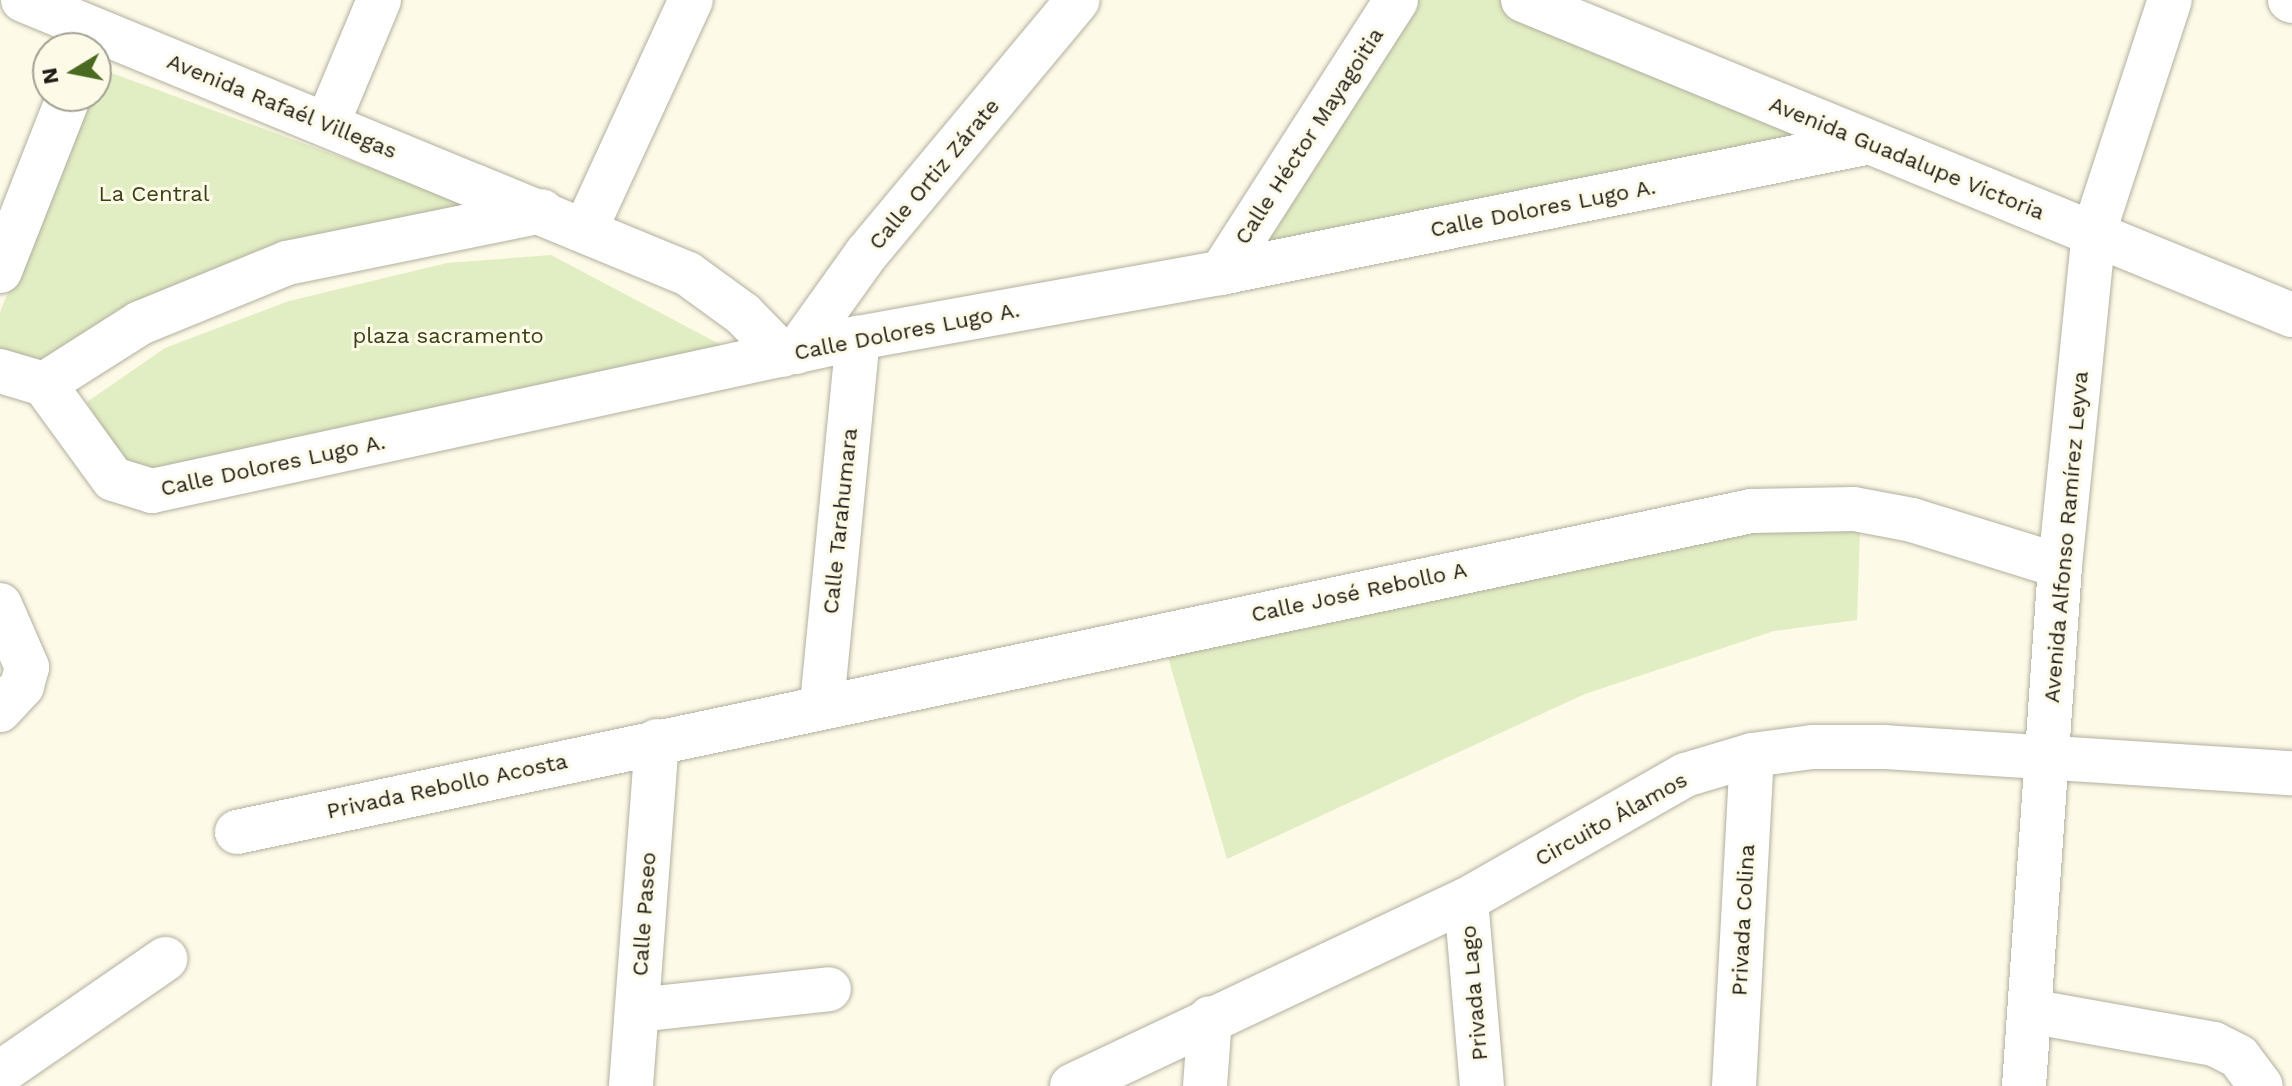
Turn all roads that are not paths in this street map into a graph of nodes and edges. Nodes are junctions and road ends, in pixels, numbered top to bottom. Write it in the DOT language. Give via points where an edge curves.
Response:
graph roads {
  1 [pos="23,0"];
  2 [pos="379,0"];
  3 [pos="691,0"];
  4 [pos="1078,0"];
  5 [pos="1396,0"];
  6 [pos="1523,0"];
  7 [pos="2170,0"];
  8 [pos="97,27"];
  9 [pos="63,112"];
  10 [pos="328,122"];
  11 [pos="1865,143"];
  12 [pos="542,211"];
  13 [pos="586,228"];
  14 [pos="2094,232"];
  15 [pos="0,271"];
  16 [pos="1221,273"];
  17 [pos="2292,315"];
  18 [pos="858,338"];
  19 [pos="789,354"];
  20 [pos="0,371"];
  21 [pos="44,384"];
  22 [pos="2060,566"];
  23 [pos="0,605"];
  24 [pos="822,704"];
  25 [pos="0,710"];
  26 [pos="657,741"];
  27 [pos="1752,755"];
  28 [pos="2048,759"];
  29 [pos="2292,773"];
  30 [pos="237,832"];
  31 [pos="1466,900"];
  32 [pos="165,959"];
  33 [pos="829,989"];
  34 [pos="637,1010"];
  35 [pos="2029,1011"];
  36 [pos="1210,1018"];
  37 [pos="0,1073"];
  38 [pos="631,1086"];
  39 [pos="1072,1086"];
  40 [pos="1205,1086"];
  41 [pos="1482,1086"];
  42 [pos="1734,1086"];
  43 [pos="2024,1086"];
  44 [pos="2261,1086"];
  1 -- 8 [label="street, Avenida Rafaél Villegas"];
  2 -- 10 [label="street"];
  3 -- 13 [label="street"];
  4 -- 19 [label="street, Calle Ortiz Zárate"];
  5 -- 16 [label="street, Calle Héctor Mayagoitia"];
  6 -- 11 [label="street, Avenida Guadalupe Victoria"];
  7 -- 14 [label="street, Avenida Alfonso Ramírez Leyva"];
  8 -- 10 [label="street, Avenida Rafaél Villegas"];
  9 -- 15 [label="street"];
  10 -- 12 [label="street, Avenida Rafaél Villegas"];
  11 -- 14 [label="street, Avenida Guadalupe Victoria"];
  11 -- 16 [label="street, Calle Dolores Lugo A."];
  12 -- 13 [label="street, Avenida Rafaél Villegas"];
  12 -- 21 [label="street" via="287,263 140,323"];
  13 -- 19 [label="street, Avenida Rafaél Villegas" via="688,274"];
  14 -- 17 [label="street, Avenida Guadalupe Victoria"];
  14 -- 22 [label="street, Avenida Alfonso Ramírez Leyva"];
  16 -- 18 [label="street, Calle Dolores Lugo A."];
  18 -- 19 [label="street, Calle Dolores Lugo A."];
  18 -- 24 [label="street, Calle Tarahumara"];
  19 -- 21 [label="street, Calle Dolores Lugo A." via="152,491 113,479"];
  20 -- 21 [label="street"];
  22 -- 24 [label="street, Calle José Rebollo A" via="1912,520 1854,509 1751,511"];
  22 -- 28 [label="street, Avenida Alfonso Ramírez Leyva"];
  23 -- 25 [label="street" via="27,667 22,686"];
  24 -- 26 [label="street, Calle José Rebollo A"];
  26 -- 30 [label="street, Privada Rebollo Acosta"];
  26 -- 34 [label="street, Calle Paseo"];
  27 -- 28 [label="street, Circuito Álamos" via="1812,747 1885,747"];
  27 -- 31 [label="street, Circuito Álamos" via="1685,775"];
  27 -- 42 [label="street, Privada Colina"];
  28 -- 29 [label="street, Circuito Álamos"];
  28 -- 35 [label="street, Avenida Alfonso Ramírez Leyva"];
  31 -- 36 [label="street, Circuito Álamos"];
  31 -- 41 [label="street, Privada Lago"];
  32 -- 37 [label="street"];
  33 -- 34 [label="street"];
  34 -- 38 [label="street, Calle Paseo"];
  35 -- 43 [label="street, Avenida Alfonso Ramírez Leyva"];
  35 -- 44 [label="street" via="2214,1044 2239,1057"];
  36 -- 39 [label="street, Circuito Álamos"];
  36 -- 40 [label="street"];
}
